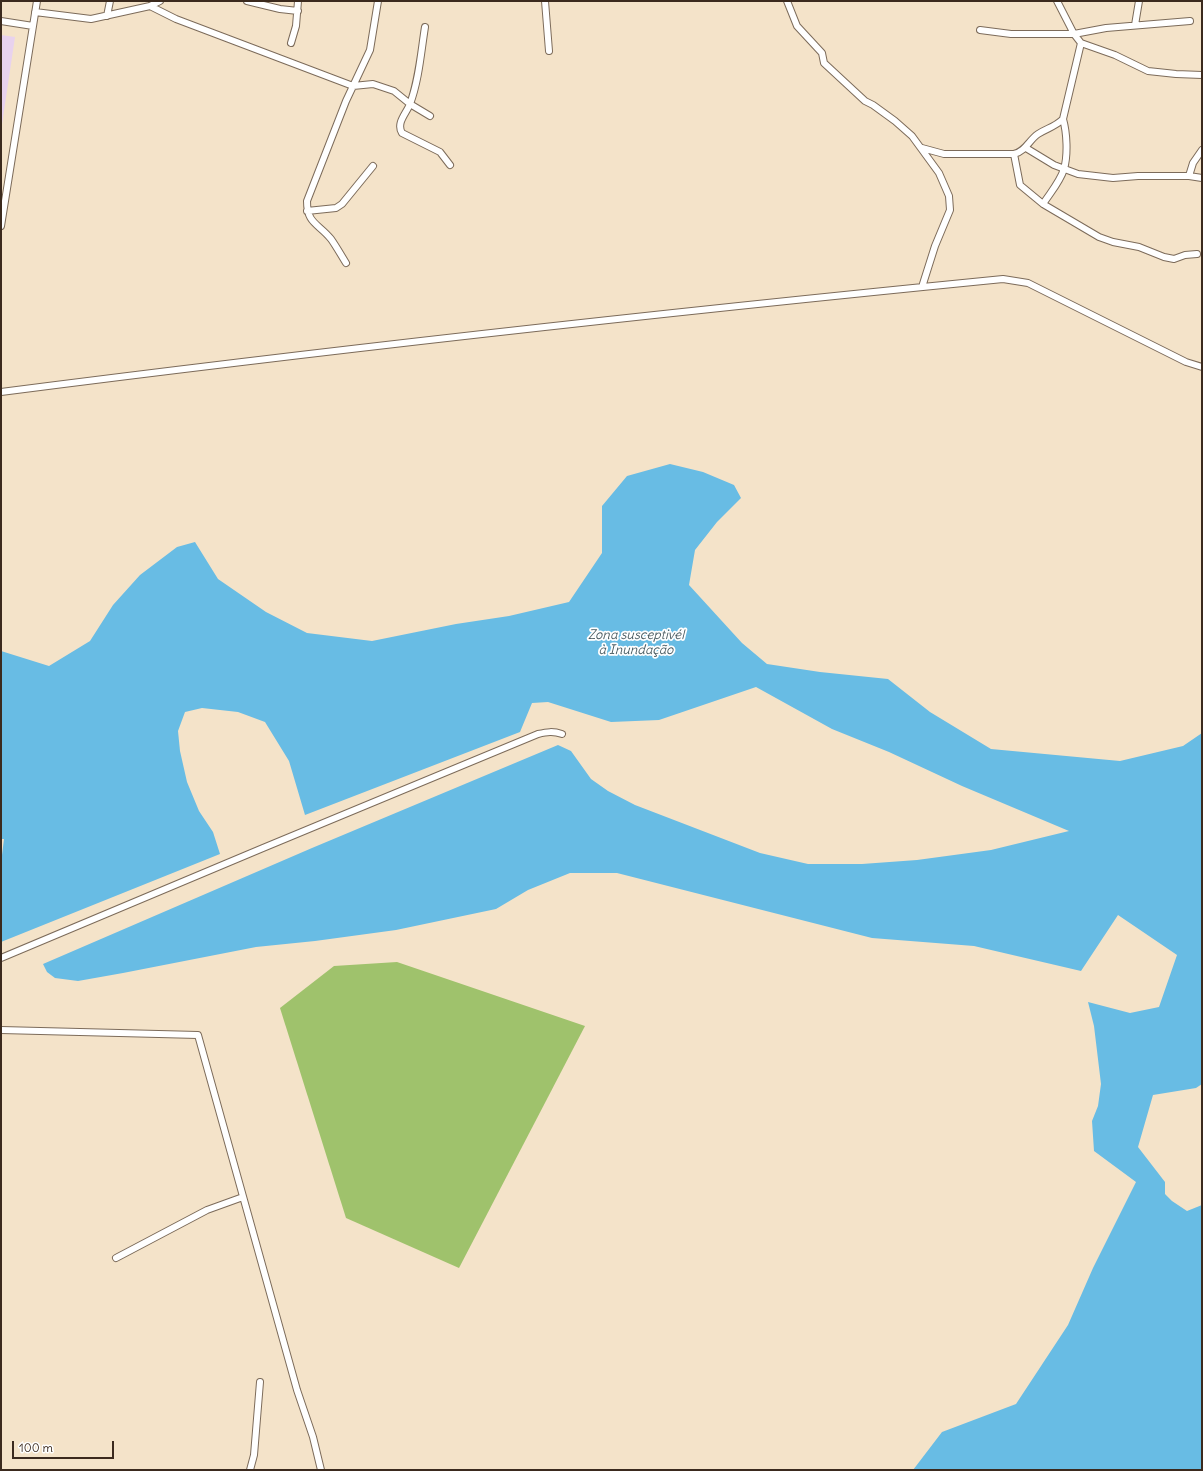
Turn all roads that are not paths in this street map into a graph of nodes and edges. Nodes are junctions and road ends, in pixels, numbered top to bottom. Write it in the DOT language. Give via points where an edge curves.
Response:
graph roads {
  1 [pos="37,1"];
  2 [pos="110,1"];
  3 [pos="160,1"];
  4 [pos="247,1"];
  5 [pos="298,1"];
  6 [pos="378,1"];
  7 [pos="545,1"];
  8 [pos="787,1"];
  9 [pos="1057,1"];
  10 [pos="1139,1"];
  11 [pos="150,6"];
  12 [pos="298,11"];
  13 [pos="35,12"];
  14 [pos="107,16"];
  15 [pos="1,20"];
  16 [pos="1190,21"];
  17 [pos="1135,25"];
  18 [pos="33,26"];
  19 [pos="425,27"];
  20 [pos="980,30"];
  21 [pos="1074,34"];
  22 [pos="291,42"];
  23 [pos="1081,42"];
  24 [pos="549,51"];
  25 [pos="1202,74"];
  26 [pos="353,86"];
  27 [pos="410,104"];
  28 [pos="430,116"];
  29 [pos="1063,119"];
  30 [pos="922,148"];
  31 [pos="1026,148"];
  32 [pos="1202,150"];
  33 [pos="1014,154"];
  34 [pos="450,165"];
  35 [pos="373,166"];
  36 [pos="1064,168"];
  37 [pos="1189,176"];
  38 [pos="1202,178"];
  39 [pos="1043,204"];
  40 [pos="307,211"];
  41 [pos="1,226"];
  42 [pos="1197,254"];
  43 [pos="346,263"];
  44 [pos="922,287"];
  45 [pos="1202,367"];
  46 [pos="1,392"];
  47 [pos="562,734"];
  48 [pos="1,958"];
  49 [pos="1,1030"];
  50 [pos="243,1197"];
  51 [pos="116,1258"];
  52 [pos="260,1382"];
  53 [pos="250,1470"];
  54 [pos="321,1470"];
  1 -- 13 [label="street"];
  2 -- 14 [label="street"];
  3 -- 11 [label="street"];
  4 -- 12 [label="street"];
  5 -- 12 [label="street"];
  6 -- 26 [label="street" via="372,43"];
  7 -- 24 [label="street"];
  8 -- 30 [label="street" via="797,26 822,54 824,63 865,101 895,121"];
  9 -- 21 [label="street"];
  10 -- 17 [label="street"];
  11 -- 14 [label="street"];
  11 -- 26 [label="street" via="176,19"];
  12 -- 22 [label="street"];
  13 -- 14 [label="street" via="90,19"];
  13 -- 18 [label="street"];
  15 -- 18 [label="street"];
  16 -- 17 [label="street"];
  17 -- 21 [label="street"];
  18 -- 41 [label="street"];
  19 -- 27 [label="street"];
  20 -- 21 [label="street" via="1011,34"];
  21 -- 23 [label="street"];
  23 -- 25 [label="street" via="1148,71"];
  23 -- 29 [label="street"];
  26 -- 27 [label="street" via="373,84 394,91"];
  26 -- 40 [label="street" via="322,159 307,201"];
  27 -- 28 [label="street"];
  27 -- 34 [label="street" via="400,124 402,133 440,152"];
  29 -- 31 [label="street" via="1057,125 1036,135"];
  29 -- 36 [label="street" via="1066,131"];
  30 -- 33 [label="street" via="944,154"];
  30 -- 44 [label="street" via="939,173 949,196 950,210"];
  31 -- 33 [label="street"];
  31 -- 36 [label="street" via="1054,165"];
  32 -- 37 [label="street" via="1193,163"];
  33 -- 39 [label="street" via="1020,185"];
  35 -- 40 [label="street" via="342,204 336,208"];
  36 -- 37 [label="street" via="1078,174 1113,178"];
  36 -- 39 [label="street" via="1059,181"];
  37 -- 38 [label="street"];
  39 -- 42 [label="street" via="1099,237 1113,242 1139,247 1174,259 1185,254"];
  40 -- 43 [label="street"];
  44 -- 45 [label="street" via="1003,279 1028,283 1186,362"];
  44 -- 46 [label="street" via="248,360"];
  47 -- 48 [label="street" via="538,734"];
  49 -- 50 [label="street" via="198,1035"];
  50 -- 51 [label="street" via="207,1210"];
  50 -- 54 [label="street"];
  52 -- 53 [label="street" via="254,1455"];
}
